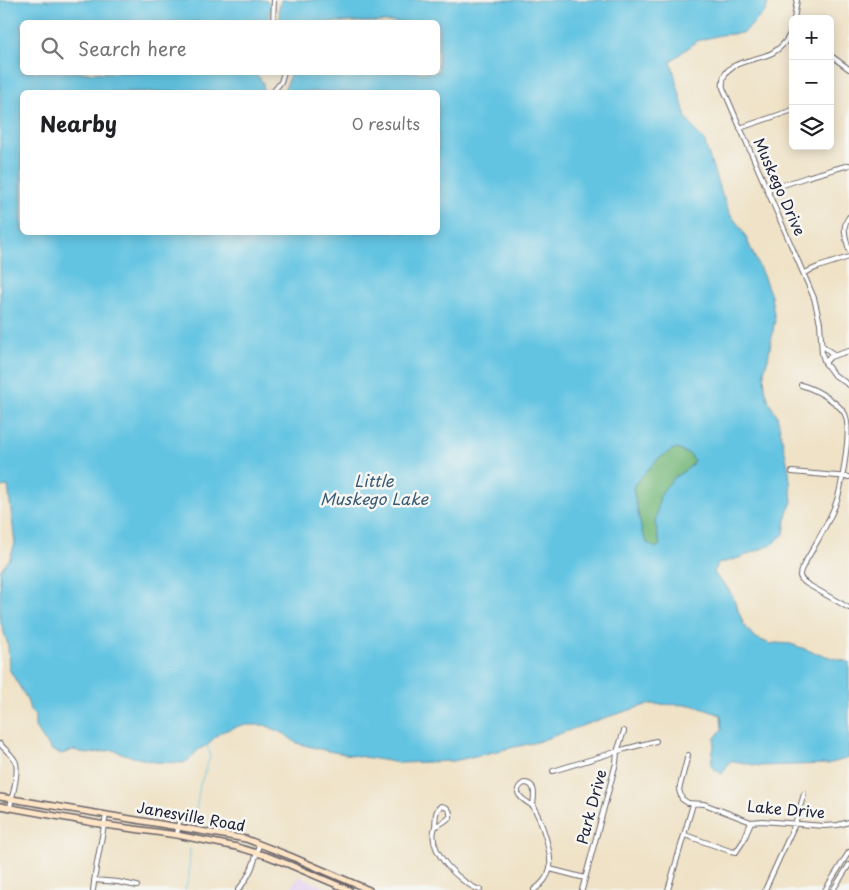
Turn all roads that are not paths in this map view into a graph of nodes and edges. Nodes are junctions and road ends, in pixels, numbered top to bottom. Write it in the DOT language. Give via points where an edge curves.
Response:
graph roads {
  1 [pos="274,0"];
  2 [pos="797,0"];
  3 [pos="795,15"];
  4 [pos="273,20"];
  5 [pos="789,36"];
  6 [pos="834,58"];
  7 [pos="849,69"];
  8 [pos="283,75"];
  9 [pos="275,90"];
  10 [pos="789,111"];
  11 [pos="740,128"];
  12 [pos="849,165"];
  13 [pos="768,190"];
  14 [pos="849,217"];
  15 [pos="849,250"];
  16 [pos="849,257"];
  17 [pos="804,273"];
  18 [pos="822,344"];
  19 [pos="849,351"];
  20 [pos="835,355"];
  21 [pos="825,363"];
  22 [pos="801,385"];
  23 [pos="849,385"];
  24 [pos="792,472"];
  25 [pos="842,476"];
  26 [pos="849,477"];
  27 [pos="849,608"];
  28 [pos="624,731"];
  29 [pos="656,741"];
  30 [pos="0,744"];
  31 [pos="617,752"];
  32 [pos="688,755"];
  33 [pos="552,771"];
  34 [pos="804,794"];
  35 [pos="0,797"];
  36 [pos="11,799"];
  37 [pos="693,804"];
  38 [pos="0,806"];
  39 [pos="533,806"];
  40 [pos="10,807"];
  41 [pos="106,815"];
  42 [pos="180,815"];
  43 [pos="751,822"];
  44 [pos="849,822"];
  45 [pos="795,824"];
  46 [pos="105,825"];
  47 [pos="178,827"];
  48 [pos="435,827"];
  49 [pos="177,835"];
  50 [pos="685,835"];
  51 [pos="259,844"];
  52 [pos="849,852"];
  53 [pos="257,853"];
  54 [pos="849,864"];
  55 [pos="312,865"];
  56 [pos="550,869"];
  57 [pos="309,872"];
  58 [pos="833,877"];
  59 [pos="585,878"];
  60 [pos="343,879"];
  61 [pos="94,880"];
  62 [pos="839,880"];
  63 [pos="137,886"];
  64 [pos="340,886"];
  65 [pos="475,889"];
  66 [pos="94,890"];
  67 [pos="238,890"];
  68 [pos="350,890"];
  69 [pos="369,890"];
  70 [pos="480,890"];
  71 [pos="534,890"];
  72 [pos="582,890"];
  73 [pos="668,890"];
  74 [pos="764,890"];
  75 [pos="825,890"];
  76 [pos="833,890"];
  1 -- 4 [label="street"];
  2 -- 3 [label="street"];
  5 -- 11 [label="street, Muskego Drive" via="776,50 734,65 727,72 723,88"];
  6 -- 7 [label="street"];
  8 -- 9 [label="street"];
  10 -- 11 [label="street"];
  11 -- 13 [label="street, Muskego Drive"];
  12 -- 13 [label="street"];
  13 -- 17 [label="street, Muskego Drive"];
  14 -- 15 [label="street" via="844,230"];
  16 -- 17 [label="street"];
  17 -- 18 [label="street, Muskego Drive" via="818,310"];
  18 -- 20 [label="street"];
  18 -- 21 [label="street, Muskego Drive"];
  19 -- 20 [label="street"];
  20 -- 21 [label="street"];
  21 -- 23 [label="street" via="833,374"];
  22 -- 25 [label="street" via="826,397 844,414 848,439"];
  24 -- 25 [label="street"];
  25 -- 26 [label="street"];
  25 -- 27 [label="street" via="836,505 800,572 800,578"];
  28 -- 31 [label="street, Park Drive"];
  29 -- 31 [label="street"];
  30 -- 36 [label="street" via="16,763"];
  31 -- 33 [label="street"];
  31 -- 59 [label="street, Park Drive"];
  32 -- 37 [label="street" via="679,790 682,799"];
  34 -- 45 [label="street"];
  35 -- 36 [label="main road, Janesville Road"];
  36 -- 40 [label="street"];
  36 -- 41 [label="main road, Janesville Road"];
  37 -- 43 [label="street, Lake Drive" via="704,804"];
  37 -- 50 [label="street"];
  38 -- 40 [label="main road, Janesville Road"];
  39 -- 39 [label="street" via="533,788 530,784 521,784 519,795"];
  39 -- 56 [label="street" via="544,832"];
  40 -- 46 [label="main road, Janesville Road"];
  41 -- 46 [label="street"];
  41 -- 47 [label="main road, Janesville Road"];
  42 -- 47 [label="street"];
  43 -- 45 [label="street, Lake Drive"];
  43 -- 50 [label="street" via="736,852"];
  44 -- 45 [label="street, Lake Drive" via="824,826"];
  45 -- 74 [label="street"];
  46 -- 49 [label="main road, Janesville Road"];
  46 -- 61 [label="street"];
  47 -- 49 [label="street"];
  47 -- 51 [label="main road, Janesville Road"];
  48 -- 48 [label="street" via="450,817 447,808 441,806 437,810"];
  48 -- 65 [label="street" via="435,843 444,861"];
  49 -- 53 [label="main road, Janesville Road"];
  50 -- 73 [label="street"];
  51 -- 53 [label="street"];
  51 -- 55 [label="main road, Janesville Road"];
  52 -- 58 [label="street"];
  53 -- 57 [label="main road, Janesville Road"];
  53 -- 67 [label="street" via="250,873"];
  54 -- 62 [label="street"];
  55 -- 57 [label="main road"];
  55 -- 60 [label="main road, Janesville Road"];
  56 -- 59 [label="street"];
  56 -- 71 [label="street"];
  57 -- 64 [label="main road, Janesville Road"];
  58 -- 62 [label="street"];
  58 -- 75 [label="street"];
  59 -- 72 [label="street, Park Drive"];
  60 -- 64 [label="main road"];
  60 -- 69 [label="main road, Janesville Road"];
  61 -- 63 [label="street"];
  61 -- 66 [label="street"];
  62 -- 76 [label="street"];
  64 -- 68 [label="main road, Janesville Road"];
  65 -- 70 [label="street"];
}
